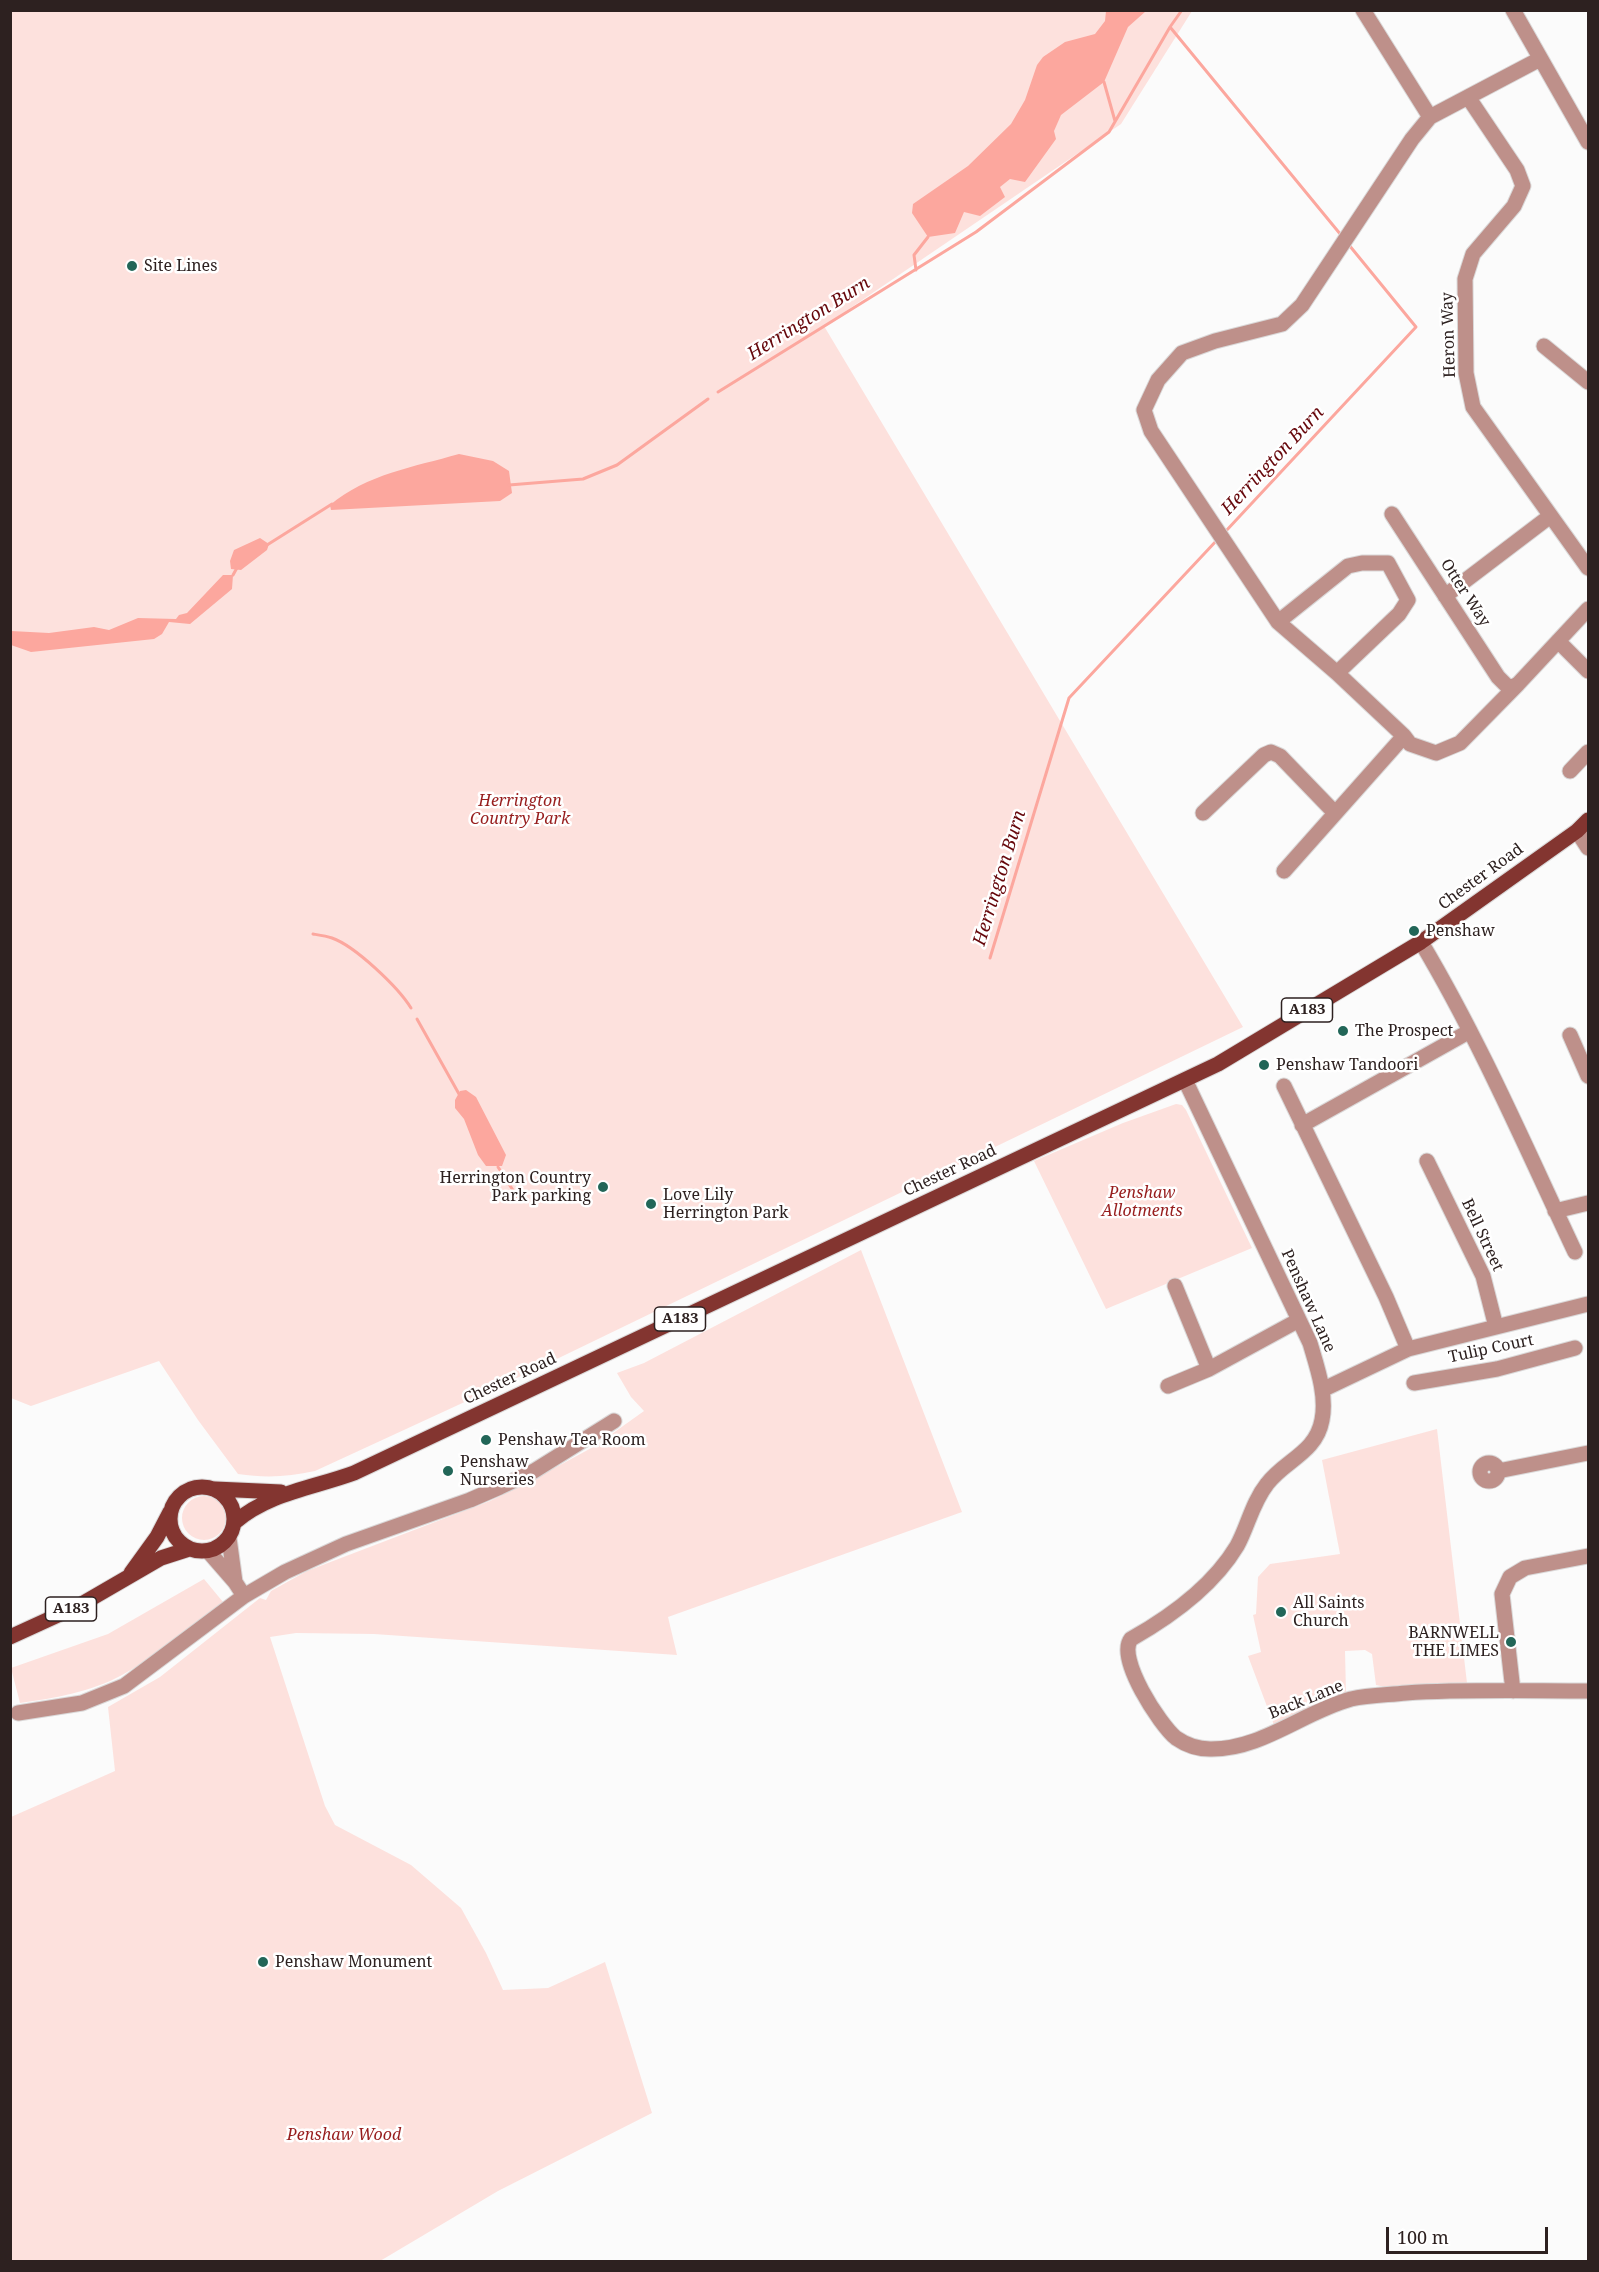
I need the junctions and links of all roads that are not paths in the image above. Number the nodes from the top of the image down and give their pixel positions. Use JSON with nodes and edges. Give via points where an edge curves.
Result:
{"nodes":[{"id":1,"x":1363,"y":10,"type":"edge"},
{"id":2,"x":1513,"y":10,"type":"edge"},
{"id":3,"x":1540,"y":59,"type":"junction"},
{"id":4,"x":1468,"y":97,"type":"junction"},
{"id":5,"x":1430,"y":117,"type":"junction"},
{"id":6,"x":1588,"y":142,"type":"edge"},
{"id":7,"x":1544,"y":346,"type":"dead end"},
{"id":8,"x":1588,"y":383,"type":"edge"},
{"id":9,"x":1392,"y":514,"type":"dead end"},
{"id":10,"x":1550,"y":517,"type":"junction"},
{"id":11,"x":1588,"y":568,"type":"edge"},
{"id":12,"x":1445,"y":596,"type":"junction"},
{"id":13,"x":1588,"y":609,"type":"edge"},
{"id":14,"x":1278,"y":622,"type":"junction"},
{"id":15,"x":1558,"y":641,"type":"junction"},
{"id":16,"x":1588,"y":671,"type":"edge"},
{"id":17,"x":1337,"y":673,"type":"junction"},
{"id":18,"x":1515,"y":685,"type":"junction"},
{"id":19,"x":1404,"y":736,"type":"junction"},
{"id":20,"x":1588,"y":752,"type":"edge"},
{"id":21,"x":1570,"y":771,"type":"dead end"},
{"id":22,"x":1203,"y":813,"type":"dead end"},
{"id":23,"x":1335,"y":813,"type":"junction"},
{"id":24,"x":1588,"y":820,"type":"edge"},
{"id":25,"x":1577,"y":831,"type":"junction"},
{"id":26,"x":1588,"y":848,"type":"edge"},
{"id":27,"x":1284,"y":871,"type":"dead end"},
{"id":28,"x":1421,"y":942,"type":"junction"},
{"id":29,"x":1470,"y":1031,"type":"junction"},
{"id":30,"x":1570,"y":1035,"type":"dead end"},
{"id":31,"x":1588,"y":1076,"type":"edge"},
{"id":32,"x":1185,"y":1080,"type":"junction"},
{"id":33,"x":1284,"y":1086,"type":"dead end"},
{"id":34,"x":1302,"y":1125,"type":"junction"},
{"id":35,"x":1426,"y":1161,"type":"dead end"},
{"id":36,"x":1588,"y":1203,"type":"edge"},
{"id":37,"x":1556,"y":1211,"type":"junction"},
{"id":38,"x":1575,"y":1252,"type":"dead end"},
{"id":39,"x":1175,"y":1286,"type":"dead end"},
{"id":40,"x":1588,"y":1304,"type":"edge"},
{"id":41,"x":1299,"y":1320,"type":"junction"},
{"id":42,"x":1491,"y":1328,"type":"junction"},
{"id":43,"x":1575,"y":1348,"type":"dead end"},
{"id":44,"x":1408,"y":1349,"type":"junction"},
{"id":45,"x":1209,"y":1369,"type":"junction"},
{"id":46,"x":1414,"y":1383,"type":"dead end"},
{"id":47,"x":1168,"y":1386,"type":"dead end"},
{"id":48,"x":1322,"y":1390,"type":"junction"},
{"id":49,"x":614,"y":1421,"type":"dead end"},
{"id":50,"x":1588,"y":1453,"type":"edge"},
{"id":51,"x":1498,"y":1471,"type":"dead end"},
{"id":52,"x":215,"y":1489,"type":"junction"},
{"id":53,"x":292,"y":1492,"type":"junction"},
{"id":54,"x":170,"y":1512,"type":"junction"},
{"id":55,"x":235,"y":1522,"type":"junction"},
{"id":56,"x":229,"y":1538,"type":"junction"},
{"id":57,"x":189,"y":1549,"type":"junction"},
{"id":58,"x":208,"y":1551,"type":"junction"},
{"id":59,"x":1588,"y":1556,"type":"edge"},
{"id":60,"x":130,"y":1575,"type":"junction"},
{"id":61,"x":236,"y":1582,"type":"junction"},
{"id":62,"x":244,"y":1596,"type":"junction"},
{"id":63,"x":10,"y":1637,"type":"edge"},
{"id":64,"x":1126,"y":1654,"type":"joint"},
{"id":65,"x":1513,"y":1691,"type":"junction"},
{"id":66,"x":1588,"y":1691,"type":"edge"},
{"id":67,"x":18,"y":1713,"type":"dead end"}],
"edges":[{"from":1,"to":5,"type":"street"},
{"from":2,"to":3,"type":"street"},
{"from":3,"to":4,"type":"street"},
{"from":3,"to":6,"type":"street"},
{"from":4,"to":5,"type":"street"},
{"from":4,"to":10,"type":"street","name":"Heron Way","via":[[1523,186],[1514,206],[1473,254],[1465,279],[1466,373],[1473,407]]},
{"from":5,"to":14,"type":"street","via":[[1302,305],[1282,324],[1182,353],[1158,380],[1144,410],[1150,431]]},
{"from":7,"to":8,"type":"street"},
{"from":9,"to":12,"type":"street","name":"Otter Way"},
{"from":10,"to":11,"type":"street","name":"Heron Way"},
{"from":10,"to":12,"type":"street"},
{"from":12,"to":18,"type":"street","name":"Otter Way","via":[[1498,677],[1507,686]]},
{"from":13,"to":15,"type":"street"},
{"from":14,"to":17,"type":"street"},
{"from":14,"to":17,"type":"street","via":[[1348,566],[1388,563],[1408,600],[1399,614]]},
{"from":15,"to":16,"type":"street"},
{"from":15,"to":18,"type":"street"},
{"from":17,"to":19,"type":"street"},
{"from":18,"to":19,"type":"street","via":[[1461,743],[1436,753],[1410,744]]},
{"from":19,"to":23,"type":"street"},
{"from":20,"to":21,"type":"street"},
{"from":22,"to":23,"type":"street","via":[[1271,752],[1280,756]]},
{"from":23,"to":27,"type":"street"},
{"from":24,"to":25,"type":"main road","name":"Chester Road","number":"A183"},
{"from":25,"to":26,"type":"street"},
{"from":25,"to":28,"type":"main road","name":"Chester Road","number":"A183"},
{"from":28,"to":29,"type":"street"},
{"from":28,"to":32,"type":"main road","name":"Chester Road","number":"A183"},
{"from":29,"to":34,"type":"street"},
{"from":29,"to":37,"type":"street"},
{"from":30,"to":31,"type":"street"},
{"from":32,"to":41,"type":"street","name":"Penshaw Lane"},
{"from":32,"to":53,"type":"main road","name":"Chester Road","number":"A183","via":[[354,1473]]},
{"from":33,"to":34,"type":"street"},
{"from":34,"to":44,"type":"street"},
{"from":35,"to":42,"type":"street","name":"Bell Street","via":[[1483,1275]]},
{"from":36,"to":37,"type":"street"},
{"from":37,"to":38,"type":"street"},
{"from":39,"to":45,"type":"street"},
{"from":40,"to":42,"type":"street"},
{"from":41,"to":45,"type":"street"},
{"from":41,"to":48,"type":"street","name":"Penshaw Lane","via":[[1310,1343]]},
{"from":42,"to":44,"type":"street"},
{"from":43,"to":46,"type":"street","name":"Tulip Court","via":[[1497,1369]]},
{"from":44,"to":48,"type":"street"},
{"from":45,"to":47,"type":"street"},
{"from":48,"to":64,"type":"street","name":"Penshaw Lane","via":[[1323,1419],[1318,1435],[1311,1446],[1268,1481],[1228,1559],[1176,1609],[1131,1639]]},
{"from":49,"to":62,"type":"street","via":[[534,1471],[470,1500],[315,1557]]},
{"from":50,"to":51,"type":"street"},
{"from":52,"to":53,"type":"main road","name":"Chester Road","number":"A183"},
{"from":52,"to":54,"type":"main road","via":[[189,1489],[176,1498]]},
{"from":52,"to":55,"type":"main road","via":[[232,1504]]},
{"from":53,"to":55,"type":"main road","name":"Chester Road","number":"A183","via":[[255,1507]]},
{"from":54,"to":57,"type":"main road","via":[[175,1537]]},
{"from":54,"to":60,"type":"main road","number":"A183"},
{"from":55,"to":56,"type":"main road"},
{"from":56,"to":58,"type":"main road"},
{"from":56,"to":61,"type":"street"},
{"from":57,"to":58,"type":"main road"},
{"from":57,"to":60,"type":"main road","number":"A183","via":[[161,1558]]},
{"from":58,"to":61,"type":"street"},
{"from":59,"to":65,"type":"street","via":[[1525,1568],[1510,1577],[1502,1594]]},
{"from":60,"to":63,"type":"main road","number":"A183","via":[[80,1605]]},
{"from":61,"to":62,"type":"street"},
{"from":62,"to":67,"type":"street","via":[[124,1686],[73,1705]]},
{"from":64,"to":65,"type":"street","name":"Back Lane","via":[[1138,1684],[1163,1722],[1175,1737],[1199,1748],[1231,1748],[1251,1743],[1350,1700],[1436,1691]]},
{"from":65,"to":66,"type":"street","name":"Back Lane"}]}
